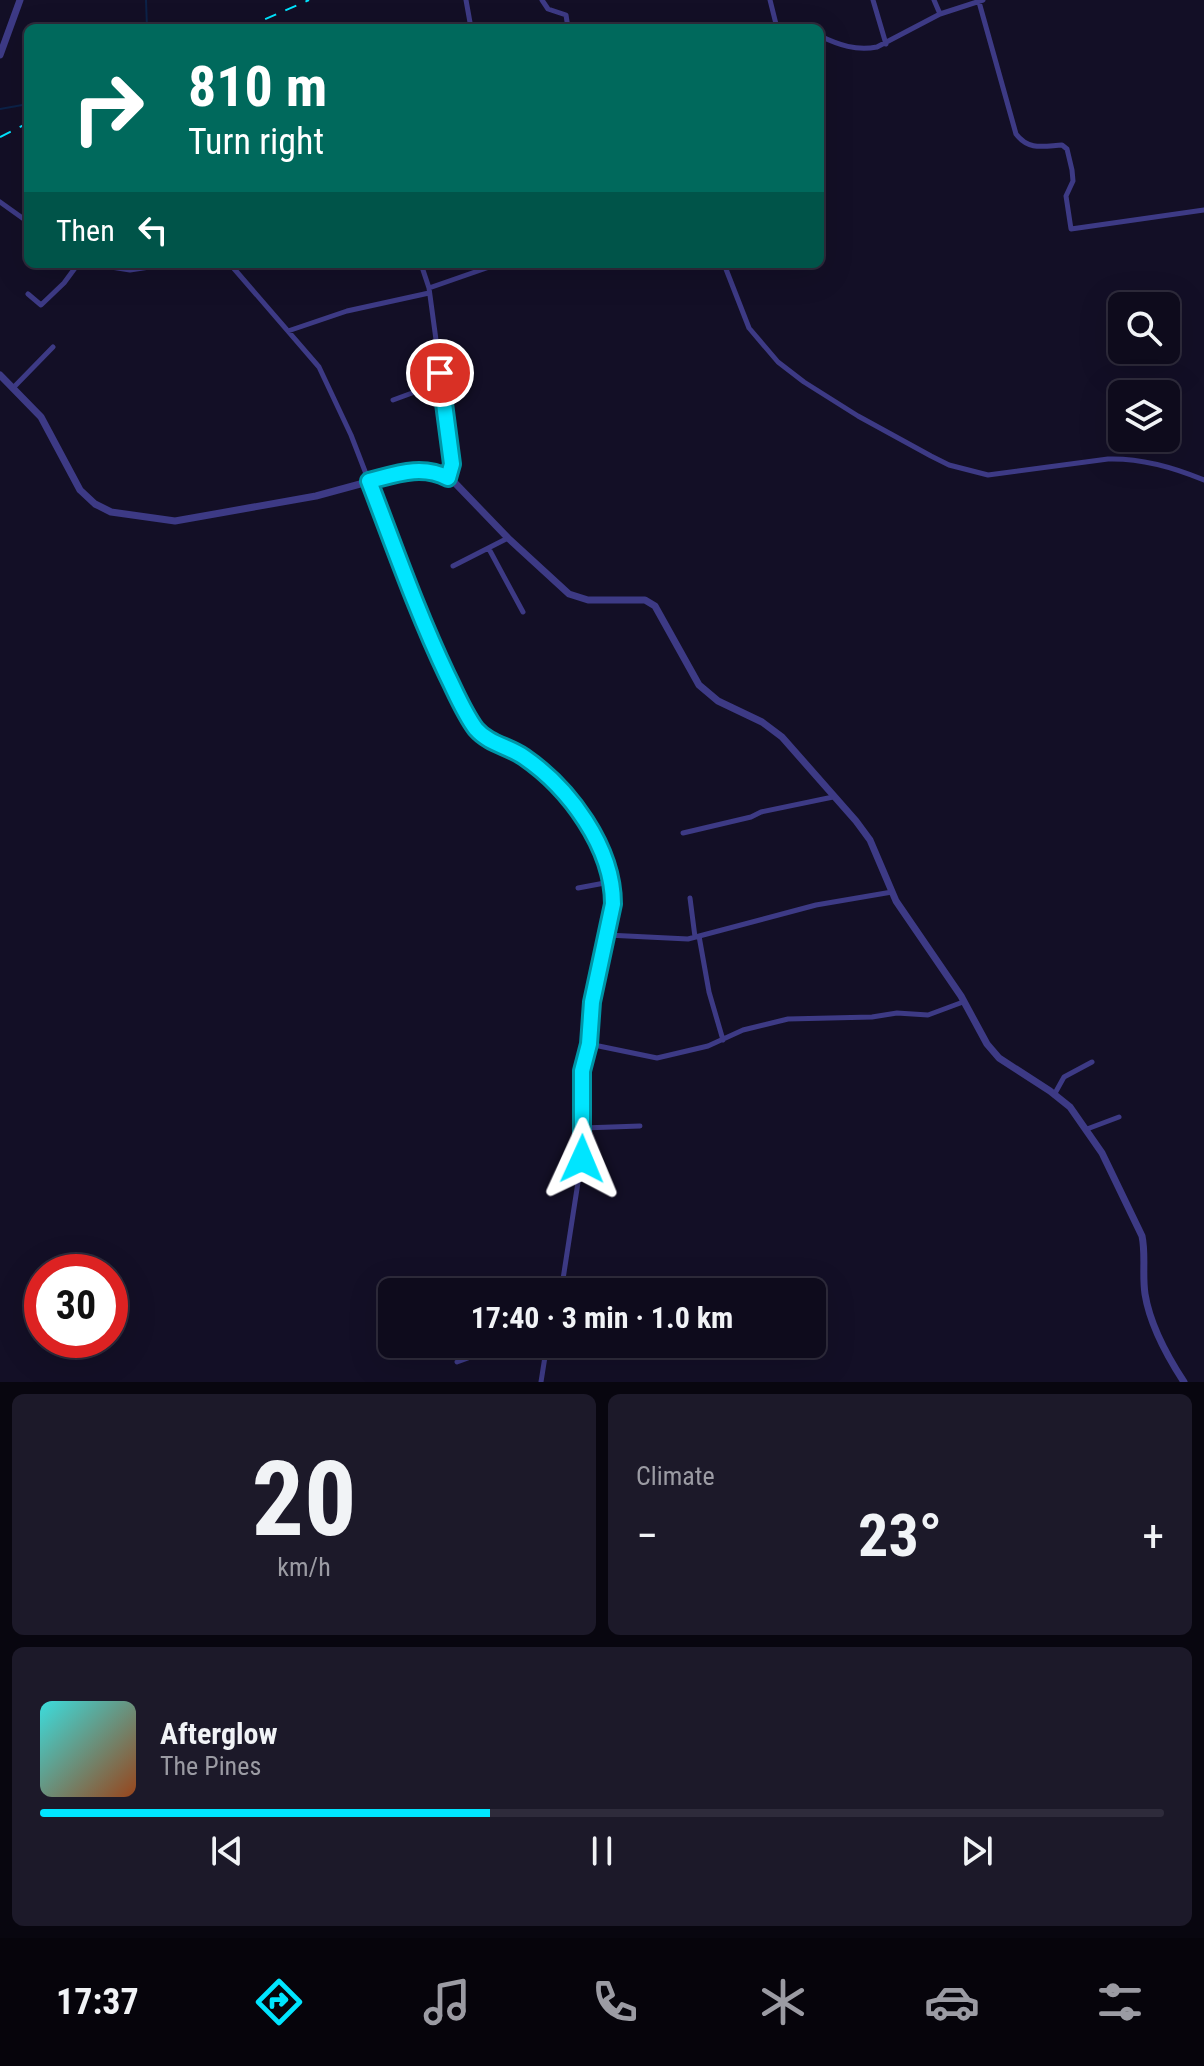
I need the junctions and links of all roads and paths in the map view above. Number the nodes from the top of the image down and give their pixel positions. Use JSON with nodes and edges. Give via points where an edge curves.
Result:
{"nodes":[{"id":1,"x":20,"y":0,"type":"edge"},
{"id":2,"x":466,"y":0,"type":"edge"},
{"id":3,"x":542,"y":0,"type":"edge"},
{"id":4,"x":770,"y":0,"type":"edge"},
{"id":5,"x":873,"y":0,"type":"edge"},
{"id":6,"x":934,"y":0,"type":"edge"},
{"id":7,"x":981,"y":1,"type":"edge"},
{"id":8,"x":940,"y":14,"type":"junction"},
{"id":9,"x":470,"y":24,"type":"edge"},
{"id":10,"x":567,"y":24,"type":"edge"},
{"id":11,"x":776,"y":24,"type":"edge"},
{"id":12,"x":824,"y":38,"type":"edge"},
{"id":13,"x":886,"y":44,"type":"junction"},
{"id":14,"x":0,"y":55,"type":"edge"},
{"id":15,"x":0,"y":202,"type":"edge"},
{"id":16,"x":1204,"y":210,"type":"edge"},
{"id":17,"x":24,"y":219,"type":"edge"},
{"id":18,"x":75,"y":268,"type":"edge"},
{"id":19,"x":233,"y":268,"type":"edge"},
{"id":20,"x":422,"y":268,"type":"edge"},
{"id":21,"x":488,"y":268,"type":"edge"},
{"id":22,"x":726,"y":268,"type":"edge"},
{"id":23,"x":429,"y":291,"type":"junction"},
{"id":24,"x":28,"y":294,"type":"dead end"},
{"id":25,"x":288,"y":331,"type":"junction"},
{"id":26,"x":53,"y":347,"type":"dead end"},
{"id":27,"x":0,"y":375,"type":"edge"},
{"id":28,"x":442,"y":382,"type":"junction"},
{"id":29,"x":12,"y":389,"type":"junction"},
{"id":30,"x":393,"y":400,"type":"dead end"},
{"id":31,"x":448,"y":478,"type":"junction"},
{"id":32,"x":1204,"y":480,"type":"edge"},
{"id":33,"x":369,"y":481,"type":"junction"},
{"id":34,"x":508,"y":538,"type":"junction"},
{"id":35,"x":489,"y":549,"type":"junction"},
{"id":36,"x":453,"y":566,"type":"dead end"},
{"id":37,"x":523,"y":612,"type":"dead end"},
{"id":38,"x":833,"y":797,"type":"junction"},
{"id":39,"x":683,"y":833,"type":"dead end"},
{"id":40,"x":610,"y":882,"type":"junction"},
{"id":41,"x":578,"y":888,"type":"dead end"},
{"id":42,"x":892,"y":892,"type":"junction"},
{"id":43,"x":690,"y":898,"type":"dead end"},
{"id":44,"x":607,"y":935,"type":"junction"},
{"id":45,"x":697,"y":937,"type":"junction"},
{"id":46,"x":963,"y":1002,"type":"junction"},
{"id":47,"x":723,"y":1040,"type":"junction"},
{"id":48,"x":589,"y":1044,"type":"junction"},
{"id":49,"x":1092,"y":1062,"type":"dead end"},
{"id":50,"x":1054,"y":1095,"type":"junction"},
{"id":51,"x":1119,"y":1117,"type":"dead end"},
{"id":52,"x":640,"y":1126,"type":"dead end"},
{"id":53,"x":583,"y":1128,"type":"junction"},
{"id":54,"x":1087,"y":1129,"type":"junction"},
{"id":55,"x":563,"y":1278,"type":"edge"},
{"id":56,"x":467,"y":1358,"type":"edge"},
{"id":57,"x":545,"y":1358,"type":"edge"},
{"id":58,"x":457,"y":1362,"type":"dead end"},
{"id":59,"x":541,"y":1382,"type":"edge"},
{"id":60,"x":1184,"y":1382,"type":"edge"}],
"edges":[{"from":1,"to":14,"type":"street"},
{"from":2,"to":9,"type":"street"},
{"from":3,"to":10,"type":"street","via":[[549,9],[564,13]]},
{"from":4,"to":11,"type":"street"},
{"from":5,"to":13,"type":"street"},
{"from":6,"to":8,"type":"street"},
{"from":7,"to":8,"type":"street"},
{"from":7,"to":16,"type":"street","via":[[1016,134],[1035,147],[1067,149],[1073,181],[1066,196],[1071,229]]},
{"from":8,"to":13,"type":"street"},
{"from":12,"to":13,"type":"street","via":[[851,48]]},
{"from":15,"to":17,"type":"street"},
{"from":18,"to":24,"type":"street","via":[[41,305]]},
{"from":19,"to":25,"type":"street"},
{"from":20,"to":23,"type":"street"},
{"from":21,"to":23,"type":"street"},
{"from":22,"to":32,"type":"street","via":[[749,328],[778,362],[867,421],[949,465],[988,475],[1128,459]]},
{"from":23,"to":25,"type":"street"},
{"from":23,"to":28,"type":"street"},
{"from":25,"to":33,"type":"street","via":[[319,367]]},
{"from":26,"to":29,"type":"street"},
{"from":27,"to":29,"type":"street"},
{"from":28,"to":30,"type":"street"},
{"from":28,"to":31,"type":"street","via":[[452,464]]},
{"from":29,"to":33,"type":"street","via":[[46,425],[83,494],[121,515],[175,521]]},
{"from":31,"to":33,"type":"street","via":[[416,470]]},
{"from":31,"to":34,"type":"street"},
{"from":33,"to":40,"type":"street","via":[[428,634],[470,720],[486,738],[533,764],[575,808],[596,840]]},
{"from":34,"to":35,"type":"street"},
{"from":34,"to":38,"type":"street","via":[[569,594],[588,600],[645,600],[655,606],[699,685],[769,727]]},
{"from":35,"to":36,"type":"street"},
{"from":35,"to":37,"type":"street"},
{"from":38,"to":39,"type":"street"},
{"from":38,"to":42,"type":"street","via":[[870,840]]},
{"from":40,"to":41,"type":"street"},
{"from":40,"to":44,"type":"street","via":[[613,904]]},
{"from":42,"to":45,"type":"street","via":[[816,905]]},
{"from":42,"to":46,"type":"street"},
{"from":43,"to":45,"type":"street"},
{"from":44,"to":45,"type":"street"},
{"from":44,"to":48,"type":"street"},
{"from":45,"to":47,"type":"street"},
{"from":46,"to":47,"type":"street","via":[[934,1014],[788,1019]]},
{"from":46,"to":50,"type":"street","via":[[999,1058]]},
{"from":47,"to":48,"type":"street","via":[[657,1058]]},
{"from":48,"to":53,"type":"street","via":[[581,1080]]},
{"from":49,"to":50,"type":"street","via":[[1064,1077]]},
{"from":50,"to":54,"type":"street"},
{"from":51,"to":54,"type":"street"},
{"from":52,"to":53,"type":"street"},
{"from":53,"to":55,"type":"street"},
{"from":54,"to":60,"type":"street","via":[[1142,1236],[1151,1317]]},
{"from":56,"to":58,"type":"street"},
{"from":57,"to":59,"type":"street"}]}
